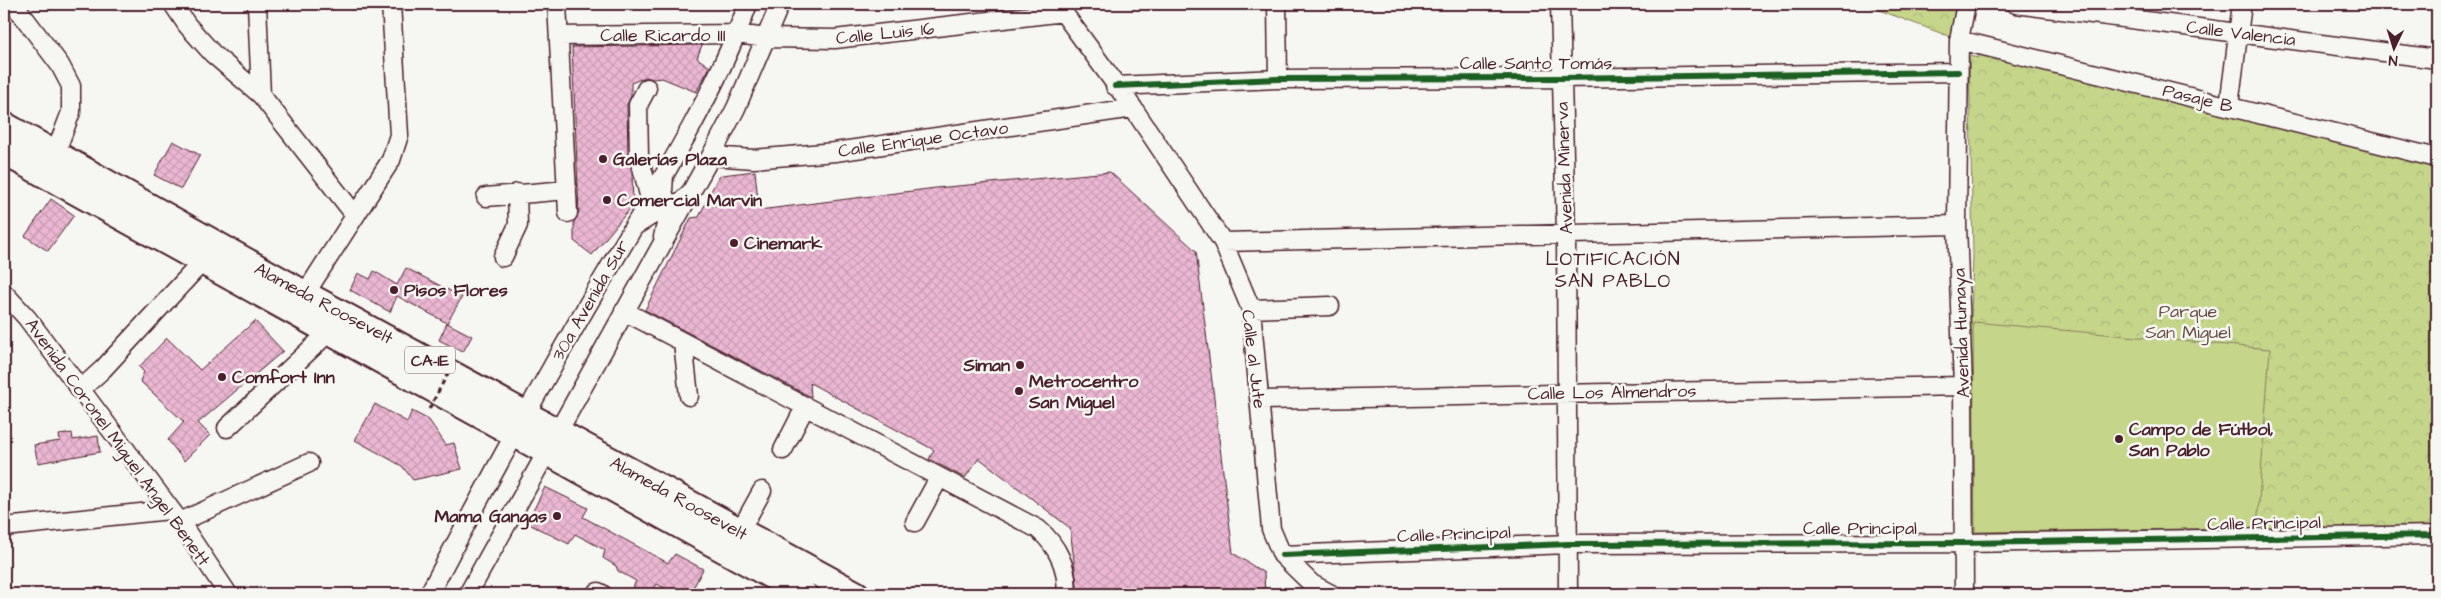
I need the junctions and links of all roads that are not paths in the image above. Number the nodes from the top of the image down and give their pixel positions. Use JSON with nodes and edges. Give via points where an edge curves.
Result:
{"nodes":[{"id":1,"x":14,"y":4,"type":"edge"},
{"id":2,"x":174,"y":4,"type":"edge"},
{"id":3,"x":257,"y":4,"type":"edge"},
{"id":4,"x":391,"y":4,"type":"edge"},
{"id":5,"x":557,"y":4,"type":"edge"},
{"id":6,"x":748,"y":4,"type":"edge"},
{"id":7,"x":780,"y":4,"type":"edge"},
{"id":8,"x":1277,"y":4,"type":"edge"},
{"id":9,"x":1560,"y":4,"type":"edge"},
{"id":10,"x":1966,"y":4,"type":"edge"},
{"id":11,"x":2016,"y":4,"type":"edge"},
{"id":12,"x":2242,"y":4,"type":"edge"},
{"id":13,"x":1060,"y":8,"type":"edge"},
{"id":14,"x":2238,"y":33,"type":"junction"},
{"id":15,"x":737,"y":34,"type":"junction"},
{"id":16,"x":559,"y":36,"type":"junction"},
{"id":17,"x":766,"y":38,"type":"junction"},
{"id":18,"x":1959,"y":40,"type":"junction"},
{"id":19,"x":2437,"y":59,"type":"edge"},
{"id":20,"x":1958,"y":72,"type":"junction"},
{"id":21,"x":1561,"y":78,"type":"junction"},
{"id":22,"x":1278,"y":79,"type":"junction"},
{"id":23,"x":1115,"y":86,"type":"junction"},
{"id":24,"x":647,"y":88,"type":"dead end"},
{"id":25,"x":261,"y":95,"type":"junction"},
{"id":26,"x":2229,"y":106,"type":"junction"},
{"id":27,"x":1133,"y":108,"type":"junction"},
{"id":28,"x":4,"y":125,"type":"edge"},
{"id":29,"x":4,"y":152,"type":"edge"},
{"id":30,"x":55,"y":154,"type":"junction"},
{"id":31,"x":711,"y":156,"type":"junction"},
{"id":32,"x":2437,"y":158,"type":"edge"},
{"id":33,"x":664,"y":175,"type":"junction"},
{"id":34,"x":567,"y":190,"type":"junction"},
{"id":35,"x":690,"y":193,"type":"junction"},
{"id":36,"x":517,"y":194,"type":"junction"},
{"id":37,"x":486,"y":197,"type":"dead end"},
{"id":38,"x":650,"y":199,"type":"junction"},
{"id":39,"x":568,"y":213,"type":"dead end"},
{"id":40,"x":355,"y":216,"type":"junction"},
{"id":41,"x":1957,"y":225,"type":"junction"},
{"id":42,"x":632,"y":228,"type":"junction"},
{"id":43,"x":1566,"y":233,"type":"junction"},
{"id":44,"x":1223,"y":242,"type":"junction"},
{"id":45,"x":660,"y":250,"type":"junction"},
{"id":46,"x":503,"y":257,"type":"dead end"},
{"id":47,"x":203,"y":261,"type":"junction"},
{"id":48,"x":4,"y":293,"type":"edge"},
{"id":49,"x":305,"y":294,"type":"junction"},
{"id":50,"x":1330,"y":306,"type":"dead end"},
{"id":51,"x":1251,"y":309,"type":"junction"},
{"id":52,"x":624,"y":311,"type":"junction"},
{"id":53,"x":330,"y":331,"type":"junction"},
{"id":54,"x":683,"y":342,"type":"junction"},
{"id":55,"x":1963,"y":386,"type":"junction"},
{"id":56,"x":80,"y":390,"type":"junction"},
{"id":57,"x":1567,"y":392,"type":"junction"},
{"id":58,"x":689,"y":396,"type":"dead end"},
{"id":59,"x":1260,"y":400,"type":"junction"},
{"id":60,"x":805,"y":407,"type":"junction"},
{"id":61,"x":519,"y":423,"type":"junction"},
{"id":62,"x":227,"y":428,"type":"dead end"},
{"id":63,"x":552,"y":442,"type":"junction"},
{"id":64,"x":783,"y":450,"type":"dead end"},
{"id":65,"x":309,"y":462,"type":"dead end"},
{"id":66,"x":939,"y":478,"type":"junction"},
{"id":67,"x":762,"y":491,"type":"dead end"},
{"id":68,"x":175,"y":516,"type":"junction"},
{"id":69,"x":914,"y":522,"type":"dead end"},
{"id":70,"x":4,"y":527,"type":"edge"},
{"id":71,"x":740,"y":531,"type":"junction"},
{"id":72,"x":2437,"y":535,"type":"edge"},
{"id":73,"x":1964,"y":543,"type":"junction"},
{"id":74,"x":1569,"y":544,"type":"junction"},
{"id":75,"x":1282,"y":555,"type":"junction"},
{"id":76,"x":228,"y":594,"type":"edge"},
{"id":77,"x":429,"y":594,"type":"edge"},
{"id":78,"x":468,"y":594,"type":"edge"},
{"id":79,"x":803,"y":594,"type":"edge"},
{"id":80,"x":856,"y":594,"type":"edge"},
{"id":81,"x":1066,"y":594,"type":"edge"},
{"id":82,"x":1331,"y":594,"type":"edge"},
{"id":83,"x":1568,"y":594,"type":"edge"},
{"id":84,"x":1964,"y":594,"type":"edge"}],
"edges":[{"from":1,"to":30,"type":"street","via":[[60,65],[71,86],[71,112]]},
{"from":2,"to":25,"type":"street","via":[[187,25],[213,54]]},
{"from":3,"to":25,"type":"street"},
{"from":4,"to":40,"type":"street","via":[[399,136],[392,160]]},
{"from":5,"to":16,"type":"street"},
{"from":6,"to":15,"type":"street","name":"30a Avenida Sur"},
{"from":7,"to":17,"type":"street","name":"30a Avenida Sur"},
{"from":8,"to":22,"type":"street"},
{"from":9,"to":21,"type":"street","name":"Avenida Minerva"},
{"from":10,"to":18,"type":"street","name":"Avenida Humaya"},
{"from":11,"to":14,"type":"street","name":"Calle Valencia"},
{"from":12,"to":14,"type":"street"},
{"from":13,"to":17,"type":"street","name":"Calle Luis 16","via":[[835,39]]},
{"from":13,"to":23,"type":"street","name":"Calle al Jute"},
{"from":14,"to":19,"type":"street","name":"Calle Valencia"},
{"from":14,"to":26,"type":"street"},
{"from":15,"to":16,"type":"street","name":"Calle Ricardo III"},
{"from":15,"to":17,"type":"street","name":"Calle Ricardo III"},
{"from":15,"to":33,"type":"street","name":"30a Avenida Sur"},
{"from":16,"to":34,"type":"street"},
{"from":17,"to":31,"type":"street","name":"30a Avenida Sur"},
{"from":18,"to":20,"type":"street","name":"Avenida Humaya"},
{"from":18,"to":26,"type":"street","name":"Pasaje B"},
{"from":20,"to":21,"type":"street","name":"Calle Santo Tomás"},
{"from":20,"to":41,"type":"street","name":"Avenida Humaya"},
{"from":21,"to":22,"type":"street","name":"Calle Santo Tomás"},
{"from":21,"to":43,"type":"street","name":"Avenida Minerva"},
{"from":22,"to":23,"type":"street","name":"Calle Santo Tomás"},
{"from":23,"to":27,"type":"street","name":"Calle al Jute"},
{"from":24,"to":38,"type":"street","via":[[638,105],[639,156]]},
{"from":25,"to":40,"type":"street"},
{"from":26,"to":32,"type":"street","name":"Pasaje B"},
{"from":27,"to":31,"type":"street","name":"Calle Enrique Octavo","via":[[835,152],[754,159]]},
{"from":27,"to":44,"type":"street","name":"Calle al Jute"},
{"from":28,"to":30,"type":"highway","name":"Alameda Roosevelt","number":"CA-1E"},
{"from":29,"to":47,"type":"highway","name":"Alameda Roosevelt","number":"CA-1E"},
{"from":30,"to":49,"type":"highway","name":"Alameda Roosevelt","number":"CA-1E"},
{"from":31,"to":35,"type":"street","name":"30a Avenida Sur"},
{"from":33,"to":35,"type":"street","via":[[666,200],[673,204],[680,202]]},
{"from":33,"to":38,"type":"street","name":"30a Avenida Sur"},
{"from":34,"to":36,"type":"street"},
{"from":34,"to":39,"type":"street"},
{"from":35,"to":45,"type":"street","name":"30a Avenida Sur"},
{"from":36,"to":37,"type":"street"},
{"from":36,"to":46,"type":"street","via":[[518,225]]},
{"from":38,"to":42,"type":"street","name":"30a Avenida Sur"},
{"from":40,"to":49,"type":"street"},
{"from":41,"to":43,"type":"street"},
{"from":41,"to":55,"type":"street","name":"Avenida Humaya"},
{"from":42,"to":45,"type":"street","via":[[657,212],[665,214]]},
{"from":42,"to":61,"type":"street","name":"30a Avenida Sur"},
{"from":43,"to":44,"type":"street"},
{"from":43,"to":57,"type":"street","name":"Avenida Minerva"},
{"from":44,"to":51,"type":"street","name":"Calle al Jute"},
{"from":45,"to":52,"type":"street","name":"30a Avenida Sur"},
{"from":47,"to":53,"type":"highway","name":"Alameda Roosevelt","number":"CA-1E"},
{"from":47,"to":56,"type":"street"},
{"from":48,"to":56,"type":"street","name":"Avenida Coronel Miguel Angel Benett","via":[[27,318]]},
{"from":49,"to":61,"type":"highway","name":"Alameda Roosevelt","number":"CA-1E"},
{"from":50,"to":51,"type":"street"},
{"from":51,"to":59,"type":"street","name":"Calle al Jute"},
{"from":52,"to":54,"type":"street"},
{"from":52,"to":63,"type":"street","name":"30a Avenida Sur"},
{"from":53,"to":61,"type":"highway","name":"Alameda Roosevelt","number":"CA-1E"},
{"from":53,"to":62,"type":"street"},
{"from":54,"to":58,"type":"street"},
{"from":54,"to":60,"type":"street"},
{"from":55,"to":57,"type":"street","name":"Calle Los Almendros"},
{"from":55,"to":73,"type":"street","name":"Avenida Humaya"},
{"from":56,"to":68,"type":"street","name":"Avenida Coronel Miguel Angel Benett"},
{"from":57,"to":59,"type":"street","name":"Calle Los Almendros"},
{"from":57,"to":74,"type":"street","name":"Avenida Minerva"},
{"from":59,"to":75,"type":"street","name":"Calle al Jute","via":[[1271,529]]},
{"from":60,"to":64,"type":"street"},
{"from":60,"to":66,"type":"street"},
{"from":61,"to":63,"type":"highway","name":"Alameda Roosevelt","number":"CA-1E"},
{"from":61,"to":77,"type":"street","name":"30a Avenida Sur"},
{"from":63,"to":71,"type":"highway","name":"Alameda Roosevelt","number":"CA-1E"},
{"from":63,"to":78,"type":"street","name":"30a Avenida Sur"},
{"from":63,"to":79,"type":"highway","name":"Alameda Roosevelt","number":"CA-1E"},
{"from":65,"to":68,"type":"street"},
{"from":66,"to":69,"type":"street"},
{"from":66,"to":81,"type":"street","via":[[1038,529],[1050,539],[1062,560]]},
{"from":67,"to":71,"type":"street"},
{"from":68,"to":70,"type":"street"},
{"from":68,"to":76,"type":"street","name":"Avenida Coronel Miguel Angel Benett"},
{"from":71,"to":80,"type":"highway","name":"Alameda Roosevelt","number":"CA-1E"},
{"from":72,"to":73,"type":"street","name":"Calle Principal"},
{"from":73,"to":74,"type":"street","name":"Calle Principal"},
{"from":73,"to":84,"type":"street","name":"Avenida Humaya"},
{"from":74,"to":75,"type":"street","name":"Calle Principal"},
{"from":74,"to":83,"type":"street","name":"Avenida Minerva"},
{"from":75,"to":82,"type":"street","name":"Calle al Jute","via":[[1312,584]]}]}
